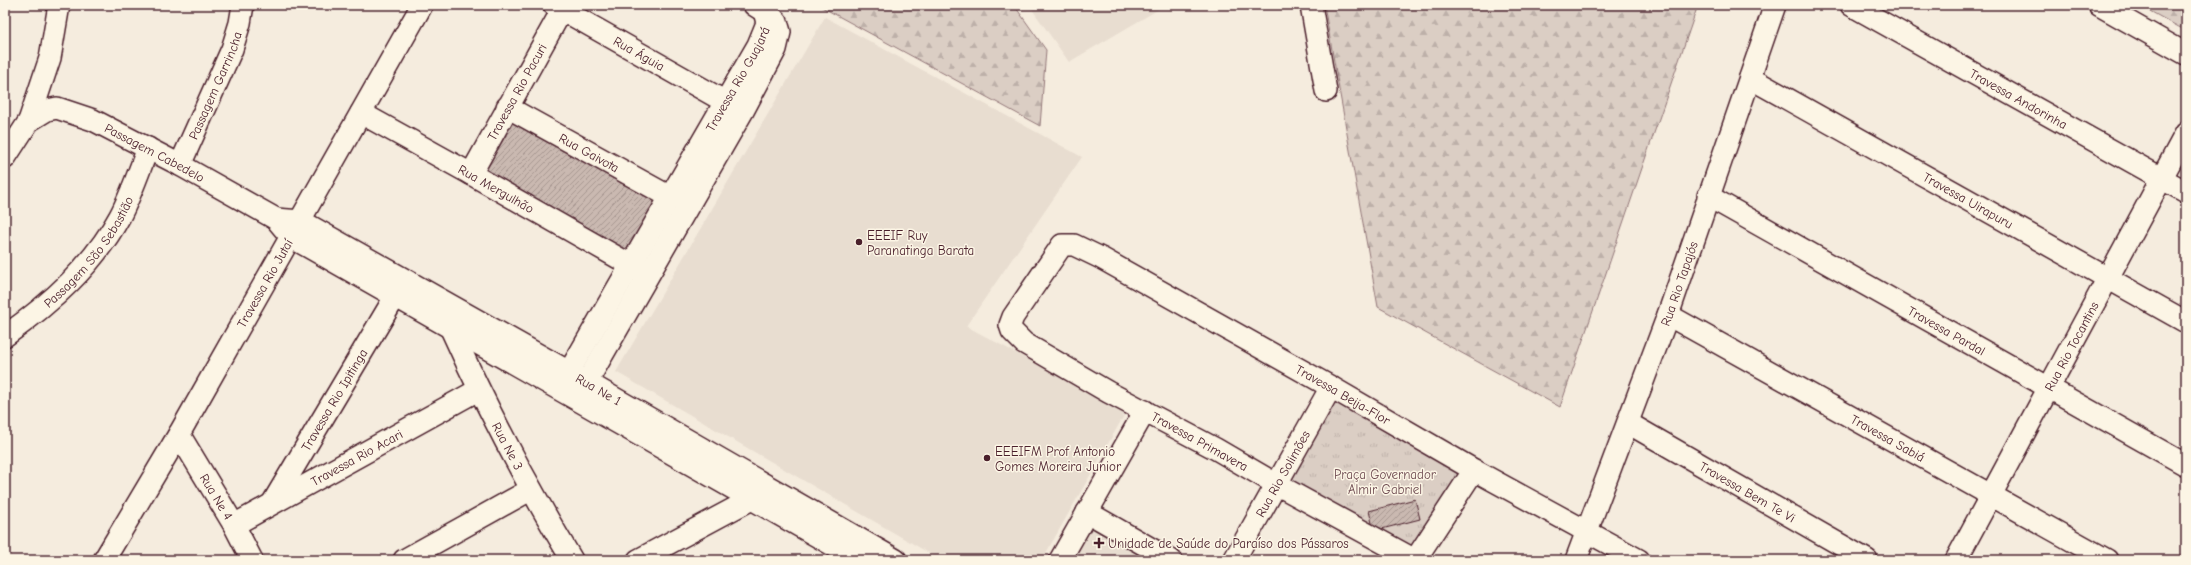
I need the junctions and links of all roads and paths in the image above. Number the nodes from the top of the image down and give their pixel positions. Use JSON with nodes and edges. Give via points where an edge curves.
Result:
{"nodes":[{"id":1,"x":59,"y":5,"type":"edge"},
{"id":2,"x":243,"y":5,"type":"edge"},
{"id":3,"x":422,"y":5,"type":"edge"},
{"id":4,"x":1311,"y":5,"type":"edge"},
{"id":5,"x":1775,"y":5,"type":"edge"},
{"id":6,"x":1850,"y":5,"type":"edge"},
{"id":7,"x":2099,"y":5,"type":"edge"},
{"id":8,"x":558,"y":7,"type":"edge"},
{"id":9,"x":759,"y":8,"type":"edge"},
{"id":10,"x":2186,"y":54,"type":"edge"},
{"id":11,"x":1750,"y":78,"type":"junction"},
{"id":12,"x":1326,"y":91,"type":"dead end"},
{"id":13,"x":507,"y":107,"type":"junction"},
{"id":14,"x":734,"y":107,"type":"junction"},
{"id":15,"x":361,"y":114,"type":"junction"},
{"id":16,"x":29,"y":121,"type":"junction"},
{"id":17,"x":2186,"y":133,"type":"edge"},
{"id":18,"x":8,"y":148,"type":"edge"},
{"id":19,"x":148,"y":148,"type":"junction"},
{"id":20,"x":180,"y":165,"type":"junction"},
{"id":21,"x":471,"y":174,"type":"junction"},
{"id":22,"x":2162,"y":178,"type":"junction"},
{"id":23,"x":2186,"y":192,"type":"edge"},
{"id":24,"x":679,"y":196,"type":"junction"},
{"id":25,"x":1708,"y":196,"type":"junction"},
{"id":26,"x":296,"y":230,"type":"junction"},
{"id":27,"x":640,"y":270,"type":"junction"},
{"id":28,"x":2108,"y":278,"type":"junction"},
{"id":29,"x":395,"y":297,"type":"junction"},
{"id":30,"x":1020,"y":306,"type":"joint"},
{"id":31,"x":1668,"y":315,"type":"junction"},
{"id":32,"x":2186,"y":322,"type":"edge"},
{"id":33,"x":450,"y":329,"type":"junction"},
{"id":34,"x":5,"y":336,"type":"edge"},
{"id":35,"x":564,"y":380,"type":"junction"},
{"id":36,"x":1331,"y":387,"type":"junction"},
{"id":37,"x":2049,"y":388,"type":"junction"},
{"id":38,"x":478,"y":390,"type":"junction"},
{"id":39,"x":582,"y":391,"type":"junction"},
{"id":40,"x":1145,"y":411,"type":"junction"},
{"id":41,"x":1628,"y":423,"type":"junction"},
{"id":42,"x":179,"y":434,"type":"junction"},
{"id":43,"x":2186,"y":464,"type":"edge"},
{"id":44,"x":1474,"y":470,"type":"junction"},
{"id":45,"x":1276,"y":484,"type":"junction"},
{"id":46,"x":530,"y":490,"type":"junction"},
{"id":47,"x":1991,"y":495,"type":"junction"},
{"id":48,"x":750,"y":500,"type":"junction"},
{"id":49,"x":273,"y":503,"type":"junction"},
{"id":50,"x":1087,"y":512,"type":"junction"},
{"id":51,"x":234,"y":525,"type":"junction"},
{"id":52,"x":1587,"y":531,"type":"junction"},
{"id":53,"x":104,"y":560,"type":"edge"},
{"id":54,"x":252,"y":560,"type":"edge"},
{"id":55,"x":404,"y":560,"type":"edge"},
{"id":56,"x":572,"y":560,"type":"edge"},
{"id":57,"x":638,"y":560,"type":"edge"},
{"id":58,"x":858,"y":560,"type":"edge"},
{"id":59,"x":896,"y":560,"type":"edge"},
{"id":60,"x":1060,"y":560,"type":"edge"},
{"id":61,"x":1171,"y":560,"type":"edge"},
{"id":62,"x":1234,"y":560,"type":"edge"},
{"id":63,"x":1415,"y":560,"type":"edge"},
{"id":64,"x":1576,"y":560,"type":"edge"},
{"id":65,"x":1639,"y":560,"type":"edge"},
{"id":66,"x":1867,"y":560,"type":"edge"},
{"id":67,"x":1956,"y":560,"type":"edge"},
{"id":68,"x":2107,"y":560,"type":"edge"}],
"edges":[{"from":1,"to":16,"type":"street","via":[[50,58]]},
{"from":2,"to":20,"type":"street","name":"Passagem Garrincha","via":[[232,49]]},
{"from":3,"to":15,"type":"street","name":"Travessa Rio Jutaí"},
{"from":4,"to":12,"type":"street"},
{"from":5,"to":11,"type":"street","name":"Rua Rio Tapajós"},
{"from":6,"to":22,"type":"street","name":"Travessa Andorinha"},
{"from":7,"to":10,"type":"street"},
{"from":8,"to":13,"type":"street","name":"Travessa Rio Pacuri"},
{"from":8,"to":14,"type":"street","name":"Rua Águia"},
{"from":9,"to":14,"type":"street","name":"Travessa Rio Guajará","via":[[768,20],[765,32]]},
{"from":11,"to":25,"type":"street","name":"Rua Rio Tapajós"},
{"from":11,"to":28,"type":"street","name":"Travessa Uirapuru"},
{"from":13,"to":21,"type":"street","name":"Travessa Rio Pacuri"},
{"from":13,"to":24,"type":"street","name":"Rua Gaivota"},
{"from":14,"to":24,"type":"street","name":"Travessa Rio Guajará"},
{"from":15,"to":21,"type":"street","name":"Rua Mergulhão"},
{"from":15,"to":26,"type":"street","name":"Travessa Rio Jutaí"},
{"from":16,"to":18,"type":"street"},
{"from":16,"to":19,"type":"street","name":"Passagem Cabedelo","via":[[47,110],[57,108],[93,120]]},
{"from":17,"to":22,"type":"street","name":"Rua Rio Tocantins"},
{"from":19,"to":20,"type":"street","name":"Passagem Cabedelo"},
{"from":19,"to":34,"type":"street","name":"Passagem São Sebastião","via":[[120,215],[102,245],[69,285]]},
{"from":20,"to":26,"type":"street","name":"Passagem Cabedelo"},
{"from":21,"to":27,"type":"street","name":"Rua Mergulhão"},
{"from":22,"to":23,"type":"street","name":"Travessa Andorinha"},
{"from":22,"to":28,"type":"street","name":"Rua Rio Tocantins"},
{"from":24,"to":27,"type":"street","name":"Travessa Rio Guajará"},
{"from":25,"to":31,"type":"street","name":"Rua Rio Tapajós"},
{"from":25,"to":37,"type":"street","name":"Travessa Pardal"},
{"from":26,"to":29,"type":"street","name":"Rua Ne 1"},
{"from":26,"to":35,"type":"street","name":"Rua Ne 1"},
{"from":26,"to":42,"type":"street","name":"Travessa Rio Jutaí"},
{"from":27,"to":35,"type":"street","name":"Travessa Rio Guajará"},
{"from":27,"to":39,"type":"street","name":"Travessa Rio Guajará"},
{"from":28,"to":32,"type":"street","name":"Travessa Uirapuru"},
{"from":28,"to":37,"type":"street","name":"Rua Rio Tocantins"},
{"from":29,"to":33,"type":"street","name":"Rua Ne 1"},
{"from":29,"to":49,"type":"street","name":"Travessa Rio Ipitinga"},
{"from":30,"to":36,"type":"street","name":"Travessa Beija-Flor","via":[[1062,245],[1074,245]]},
{"from":30,"to":40,"type":"street","name":"Travessa Primavera","via":[[1010,325],[1012,331],[1024,343]]},
{"from":31,"to":41,"type":"street","name":"Rua Rio Tapajós"},
{"from":31,"to":47,"type":"street","name":"Travessa Sabiá"},
{"from":33,"to":35,"type":"street","name":"Rua Ne 1"},
{"from":33,"to":38,"type":"street","name":"Rua Ne 3"},
{"from":35,"to":39,"type":"street","name":"Rua Ne 1"},
{"from":36,"to":44,"type":"street","name":"Travessa Beija-Flor"},
{"from":36,"to":45,"type":"street","name":"Rua Rio Solimões"},
{"from":37,"to":43,"type":"street","name":"Travessa Pardal"},
{"from":37,"to":47,"type":"street","name":"Rua Rio Tocantins"},
{"from":38,"to":46,"type":"street","name":"Rua Ne 3"},
{"from":38,"to":49,"type":"street","name":"Travessa Rio Acari"},
{"from":39,"to":48,"type":"street","name":"Rua Ne 1"},
{"from":39,"to":59,"type":"street","name":"Rua Ne 1"},
{"from":40,"to":45,"type":"street","name":"Travessa Primavera","via":[[1216,448]]},
{"from":40,"to":50,"type":"street"},
{"from":41,"to":52,"type":"street","name":"Rua Rio Tapajós"},
{"from":41,"to":66,"type":"street","name":"Travessa Bem Te Vi"},
{"from":42,"to":51,"type":"street","name":"Rua Ne 4"},
{"from":42,"to":53,"type":"street","name":"Travessa Rio Jutaí"},
{"from":44,"to":52,"type":"street","name":"Travessa Beija-Flor"},
{"from":44,"to":63,"type":"street"},
{"from":45,"to":62,"type":"street","name":"Rua Rio Solimões"},
{"from":45,"to":63,"type":"street","name":"Travessa Primavera"},
{"from":46,"to":55,"type":"street"},
{"from":46,"to":56,"type":"street","name":"Rua Ne 3"},
{"from":47,"to":67,"type":"street","name":"Rua Rio Tocantins"},
{"from":47,"to":68,"type":"street","name":"Travessa Sabiá"},
{"from":48,"to":57,"type":"street"},
{"from":48,"to":58,"type":"street","name":"Rua Ne 1"},
{"from":49,"to":51,"type":"street","name":"Travessa Rio Acari"},
{"from":50,"to":60,"type":"street"},
{"from":50,"to":61,"type":"street"},
{"from":51,"to":54,"type":"street","name":"Rua Ne 4"},
{"from":52,"to":64,"type":"street","name":"Rua Rio Tapajós"},
{"from":52,"to":65,"type":"street","name":"Travessa Beija-Flor"}]}
